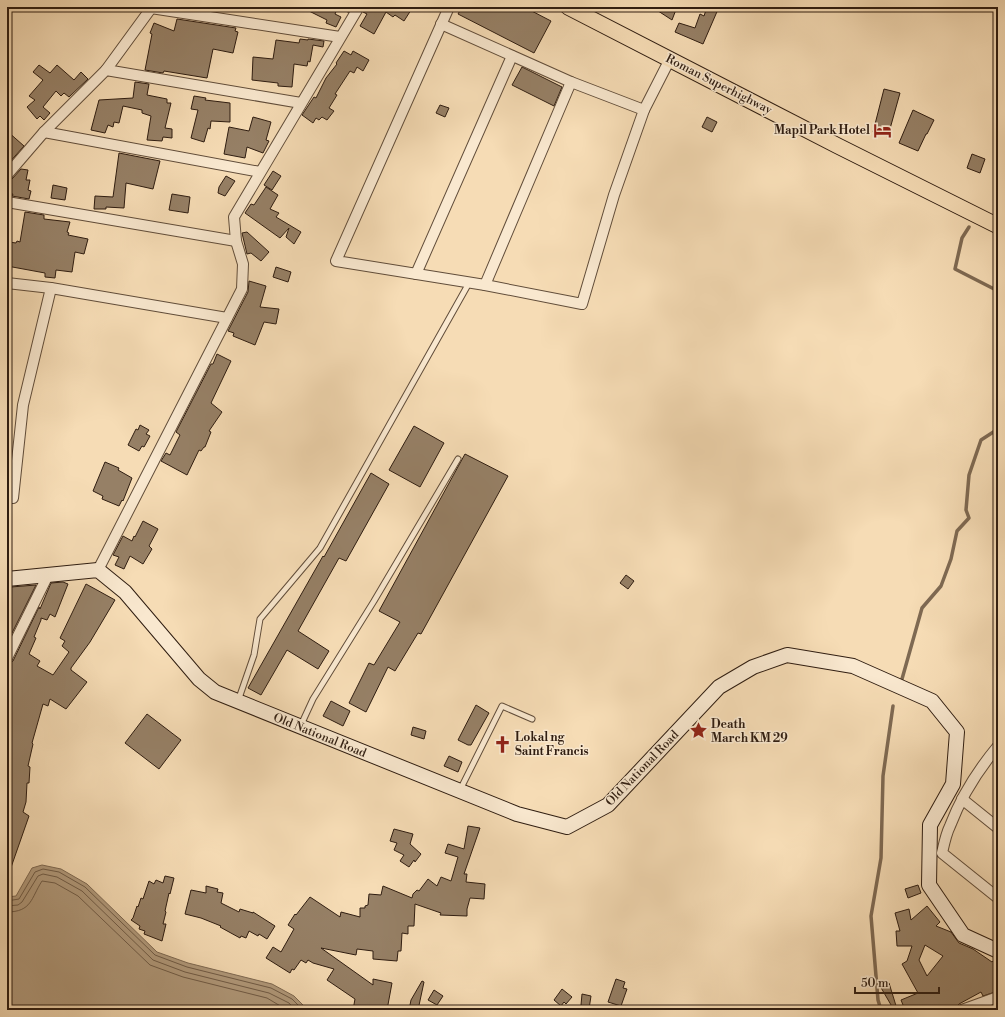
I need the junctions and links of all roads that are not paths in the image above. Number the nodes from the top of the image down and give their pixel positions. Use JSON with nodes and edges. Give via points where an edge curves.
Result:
{"nodes":[{"id":1,"x":151,"y":7,"type":"edge"},
{"id":2,"x":350,"y":7,"type":"edge"},
{"id":3,"x":449,"y":7,"type":"edge"},
{"id":4,"x":568,"y":7,"type":"edge"},
{"id":5,"x":441,"y":24,"type":"junction"},
{"id":6,"x":340,"y":37,"type":"junction"},
{"id":7,"x":512,"y":56,"type":"junction"},
{"id":8,"x":670,"y":59,"type":"junction"},
{"id":9,"x":106,"y":70,"type":"junction"},
{"id":10,"x":571,"y":82,"type":"junction"},
{"id":11,"x":301,"y":104,"type":"junction"},
{"id":12,"x":644,"y":110,"type":"junction"},
{"id":13,"x":44,"y":132,"type":"junction"},
{"id":14,"x":260,"y":172,"type":"junction"},
{"id":15,"x":7,"y":175,"type":"edge"},
{"id":16,"x":7,"y":202,"type":"edge"},
{"id":17,"x":998,"y":226,"type":"edge"},
{"id":18,"x":236,"y":241,"type":"junction"},
{"id":19,"x":416,"y":274,"type":"junction"},
{"id":20,"x":7,"y":283,"type":"edge"},
{"id":21,"x":469,"y":283,"type":"junction"},
{"id":22,"x":485,"y":285,"type":"junction"},
{"id":23,"x":51,"y":288,"type":"junction"},
{"id":24,"x":227,"y":318,"type":"junction"},
{"id":25,"x":458,"y":459,"type":"dead end"},
{"id":26,"x":13,"y":498,"type":"dead end"},
{"id":27,"x":98,"y":570,"type":"junction"},
{"id":28,"x":48,"y":575,"type":"junction"},
{"id":29,"x":7,"y":580,"type":"edge"},
{"id":30,"x":7,"y":658,"type":"edge"},
{"id":31,"x":238,"y":702,"type":"junction"},
{"id":32,"x":532,"y":719,"type":"dead end"},
{"id":33,"x":300,"y":727,"type":"junction"},
{"id":34,"x":998,"y":746,"type":"edge"},
{"id":35,"x":990,"y":755,"type":"junction"},
{"id":36,"x":998,"y":762,"type":"edge"},
{"id":37,"x":460,"y":791,"type":"junction"},
{"id":38,"x":962,"y":799,"type":"junction"},
{"id":39,"x":998,"y":828,"type":"edge"},
{"id":40,"x":998,"y":898,"type":"edge"},
{"id":41,"x":998,"y":951,"type":"edge"},
{"id":42,"x":998,"y":997,"type":"edge"},
{"id":43,"x":962,"y":1010,"type":"edge"}],
"edges":[{"from":1,"to":6,"type":"street"},
{"from":1,"to":9,"type":"street"},
{"from":2,"to":6,"type":"street","via":[[357,10]]},
{"from":3,"to":5,"type":"street"},
{"from":4,"to":8,"type":"main road","name":"Roman Superhighway"},
{"from":5,"to":7,"type":"street"},
{"from":5,"to":19,"type":"street","via":[[336,261]]},
{"from":6,"to":11,"type":"street"},
{"from":7,"to":10,"type":"street"},
{"from":7,"to":19,"type":"street"},
{"from":8,"to":12,"type":"street"},
{"from":8,"to":17,"type":"main road","name":"Roman Superhighway"},
{"from":9,"to":11,"type":"street"},
{"from":9,"to":13,"type":"street"},
{"from":10,"to":12,"type":"street"},
{"from":10,"to":22,"type":"street"},
{"from":11,"to":14,"type":"street"},
{"from":12,"to":22,"type":"street","via":[[614,195],[582,304]]},
{"from":13,"to":14,"type":"street"},
{"from":13,"to":15,"type":"street"},
{"from":14,"to":18,"type":"street","via":[[234,216]]},
{"from":16,"to":18,"type":"street"},
{"from":18,"to":24,"type":"street","via":[[243,264],[242,289]]},
{"from":19,"to":21,"type":"street"},
{"from":20,"to":23,"type":"street"},
{"from":21,"to":22,"type":"street"},
{"from":21,"to":31,"type":"lane","via":[[320,548],[260,619],[254,655]]},
{"from":23,"to":24,"type":"street"},
{"from":23,"to":26,"type":"street","via":[[23,405]]},
{"from":24,"to":27,"type":"street"},
{"from":25,"to":33,"type":"lane","via":[[313,699]]},
{"from":27,"to":28,"type":"main road"},
{"from":27,"to":31,"type":"main road","name":"Old National Road","via":[[125,592],[206,686]]},
{"from":28,"to":29,"type":"main road"},
{"from":28,"to":30,"type":"street"},
{"from":31,"to":33,"type":"main road","name":"Old National Road"},
{"from":32,"to":37,"type":"lane","via":[[502,706]]},
{"from":33,"to":37,"type":"main road","name":"Old National Road"},
{"from":34,"to":35,"type":"street"},
{"from":35,"to":36,"type":"street"},
{"from":35,"to":38,"type":"street"},
{"from":37,"to":41,"type":"main road","name":"Old National Road","via":[[517,814],[567,827],[608,805],[719,687],[752,667],[787,655],[853,666],[932,702],[957,732],[953,784],[930,824],[929,885],[963,935]]},
{"from":38,"to":39,"type":"street"},
{"from":38,"to":40,"type":"street","via":[[949,827],[942,853]]},
{"from":42,"to":43,"type":"street"}]}
